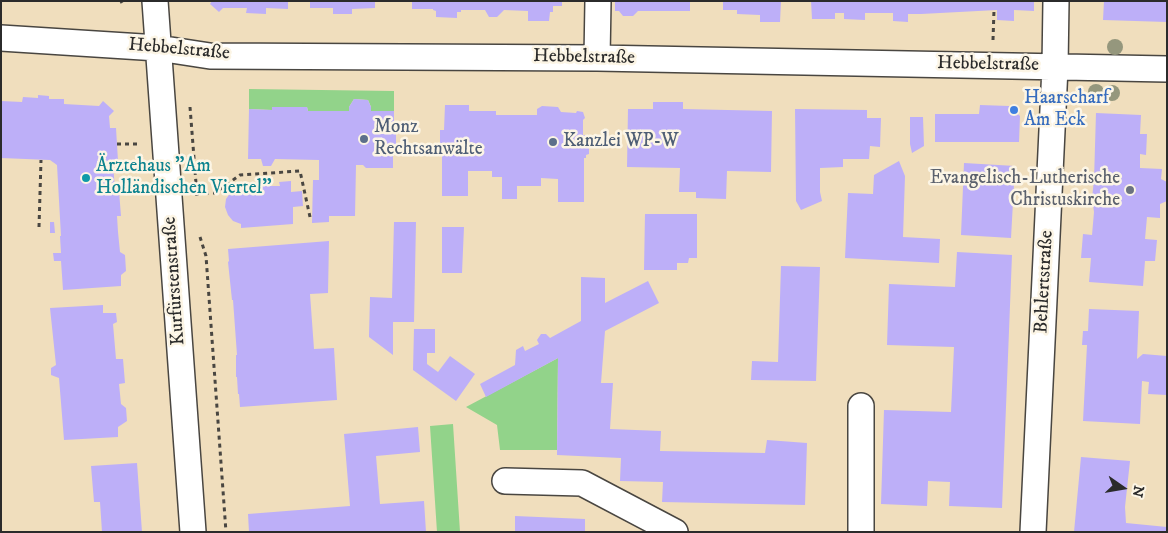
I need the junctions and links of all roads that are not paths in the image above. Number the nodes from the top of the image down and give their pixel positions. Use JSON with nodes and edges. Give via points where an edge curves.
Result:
{"nodes":[{"id":1,"x":155,"y":1,"type":"edge"},
{"id":2,"x":598,"y":1,"type":"edge"},
{"id":3,"x":1056,"y":1,"type":"edge"},
{"id":4,"x":1,"y":38,"type":"edge"},
{"id":5,"x":158,"y":48,"type":"junction"},
{"id":6,"x":597,"y":58,"type":"junction"},
{"id":7,"x":1055,"y":67,"type":"junction"},
{"id":8,"x":1167,"y":69,"type":"edge"},
{"id":9,"x":861,"y":406,"type":"dead end"},
{"id":10,"x":504,"y":481,"type":"dead end"},
{"id":11,"x":193,"y":532,"type":"edge"},
{"id":12,"x":675,"y":532,"type":"edge"},
{"id":13,"x":861,"y":532,"type":"edge"},
{"id":14,"x":1033,"y":532,"type":"edge"}],
"edges":[{"from":1,"to":5,"type":"street","name":"Kurfürstenstraße"},
{"from":2,"to":6,"type":"street"},
{"from":3,"to":7,"type":"street","name":"Behlertstraße"},
{"from":4,"to":5,"type":"street","name":"Hebbelstraße"},
{"from":5,"to":6,"type":"street","name":"Hebbelstraße","via":[[210,56]]},
{"from":5,"to":11,"type":"street","name":"Kurfürstenstraße"},
{"from":6,"to":7,"type":"street","name":"Hebbelstraße"},
{"from":7,"to":8,"type":"street","name":"Hebbelstraße"},
{"from":7,"to":14,"type":"street","name":"Behlertstraße"},
{"from":9,"to":13,"type":"street"},
{"from":10,"to":12,"type":"street","via":[[582,483]]}]}
